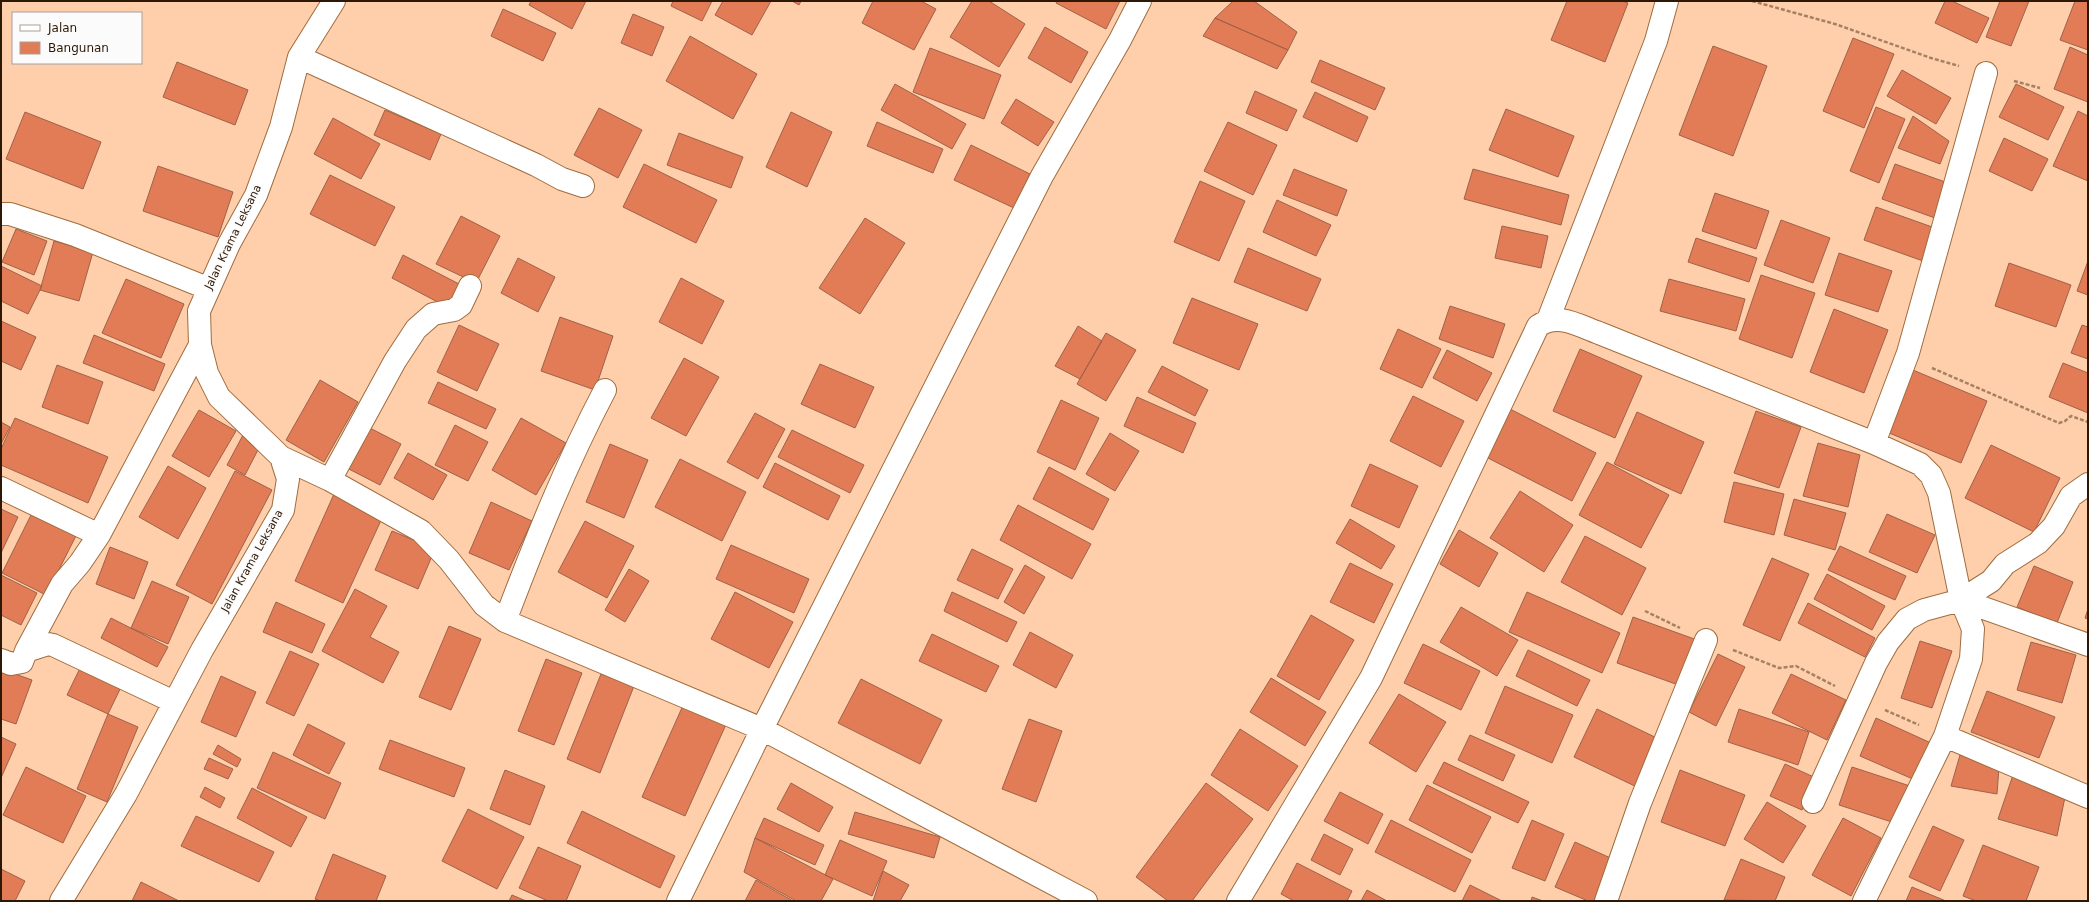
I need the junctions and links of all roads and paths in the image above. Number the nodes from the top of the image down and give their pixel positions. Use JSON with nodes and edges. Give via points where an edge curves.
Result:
{"nodes":[{"id":1,"x":334,"y":1,"type":"edge"},
{"id":2,"x":1140,"y":1,"type":"edge"},
{"id":3,"x":1667,"y":1,"type":"edge"},
{"id":4,"x":1752,"y":1,"type":"edge"},
{"id":5,"x":299,"y":57,"type":"junction"},
{"id":6,"x":1986,"y":73,"type":"junction"},
{"id":7,"x":2040,"y":88,"type":"dead end"},
{"id":8,"x":583,"y":186,"type":"dead end"},
{"id":9,"x":1,"y":214,"type":"edge"},
{"id":10,"x":470,"y":286,"type":"dead end"},
{"id":11,"x":207,"y":288,"type":"junction"},
{"id":12,"x":1548,"y":320,"type":"junction"},
{"id":13,"x":200,"y":345,"type":"junction"},
{"id":14,"x":1907,"y":358,"type":"junction"},
{"id":15,"x":605,"y":390,"type":"dead end"},
{"id":16,"x":2088,"y":422,"type":"edge"},
{"id":17,"x":1874,"y":442,"type":"junction"},
{"id":18,"x":281,"y":457,"type":"junction"},
{"id":19,"x":330,"y":480,"type":"junction"},
{"id":20,"x":2088,"y":484,"type":"edge"},
{"id":21,"x":1,"y":488,"type":"edge"},
{"id":22,"x":99,"y":535,"type":"junction"},
{"id":23,"x":1961,"y":600,"type":"junction"},
{"id":24,"x":1645,"y":611,"type":"dead end"},
{"id":25,"x":505,"y":621,"type":"junction"},
{"id":26,"x":1706,"y":640,"type":"junction"},
{"id":27,"x":2088,"y":645,"type":"edge"},
{"id":28,"x":26,"y":651,"type":"junction"},
{"id":29,"x":1,"y":660,"type":"edge"},
{"id":30,"x":1860,"y":700,"type":"junction"},
{"id":31,"x":174,"y":702,"type":"junction"},
{"id":32,"x":762,"y":729,"type":"junction"},
{"id":33,"x":1945,"y":736,"type":"junction"},
{"id":34,"x":2088,"y":797,"type":"edge"},
{"id":35,"x":1814,"y":802,"type":"dead end"},
{"id":36,"x":61,"y":901,"type":"edge"},
{"id":37,"x":678,"y":901,"type":"edge"},
{"id":38,"x":1086,"y":901,"type":"edge"},
{"id":39,"x":1238,"y":901,"type":"edge"},
{"id":40,"x":1606,"y":901,"type":"edge"},
{"id":41,"x":1864,"y":901,"type":"edge"}],
"edges":[{"from":1,"to":5,"type":"street","name":"Jalan Krama Leksana"},
{"from":2,"to":32,"type":"street","via":[[1042,176]]},
{"from":3,"to":12,"type":"street","via":[[1656,41]]},
{"from":4,"to":6,"type":"path","via":[[1835,24],[1931,58]]},
{"from":5,"to":8,"type":"street","via":[[562,179]]},
{"from":5,"to":11,"type":"street","name":"Jalan Krama Leksana","via":[[281,127],[256,195]]},
{"from":6,"to":7,"type":"path"},
{"from":6,"to":14,"type":"street"},
{"from":9,"to":11,"type":"street","via":[[10,214],[75,235]]},
{"from":10,"to":19,"type":"street","via":[[461,305],[454,310],[433,314],[416,329],[395,361]]},
{"from":11,"to":13,"type":"street","name":"Jalan Krama Leksana","via":[[199,311]]},
{"from":12,"to":17,"type":"street","via":[[1557,319],[1599,333]]},
{"from":12,"to":39,"type":"street","via":[[1538,326],[1530,341],[1371,678]]},
{"from":13,"to":18,"type":"street","name":"Jalan Krama Leksana","via":[[207,373],[219,397]]},
{"from":13,"to":22,"type":"street"},
{"from":14,"to":16,"type":"path","via":[[2059,424],[2071,416]]},
{"from":14,"to":17,"type":"street"},
{"from":15,"to":25,"type":"street","via":[[582,433],[541,527]]},
{"from":17,"to":23,"type":"street","via":[[1920,464],[1931,475],[1939,492]]},
{"from":18,"to":19,"type":"street"},
{"from":18,"to":31,"type":"street","name":"Jalan Krama Leksana","via":[[288,479],[283,510]]},
{"from":19,"to":25,"type":"street","via":[[421,531],[449,560],[484,605]]},
{"from":20,"to":23,"type":"street","via":[[2071,496],[2054,526],[2038,543],[2005,564],[1991,581]]},
{"from":21,"to":22,"type":"street"},
{"from":22,"to":28,"type":"street","via":[[80,564],[62,584]]},
{"from":23,"to":27,"type":"street"},
{"from":23,"to":30,"type":"street","via":[[1924,610],[1907,619],[1888,642]]},
{"from":23,"to":33,"type":"street","via":[[1973,629],[1971,659]]},
{"from":24,"to":26,"type":"path"},
{"from":25,"to":32,"type":"street"},
{"from":26,"to":30,"type":"path","via":[[1779,668],[1801,668]]},
{"from":26,"to":40,"type":"street","via":[[1640,803]]},
{"from":28,"to":29,"type":"street","via":[[22,662],[16,664]]},
{"from":28,"to":31,"type":"street","via":[[53,644]]},
{"from":30,"to":33,"type":"path"},
{"from":30,"to":35,"type":"street"},
{"from":31,"to":36,"type":"street","name":"Jalan Krama Leksana","via":[[126,794]]},
{"from":32,"to":37,"type":"street"},
{"from":32,"to":38,"type":"street"},
{"from":33,"to":34,"type":"street"},
{"from":33,"to":41,"type":"street"}]}
